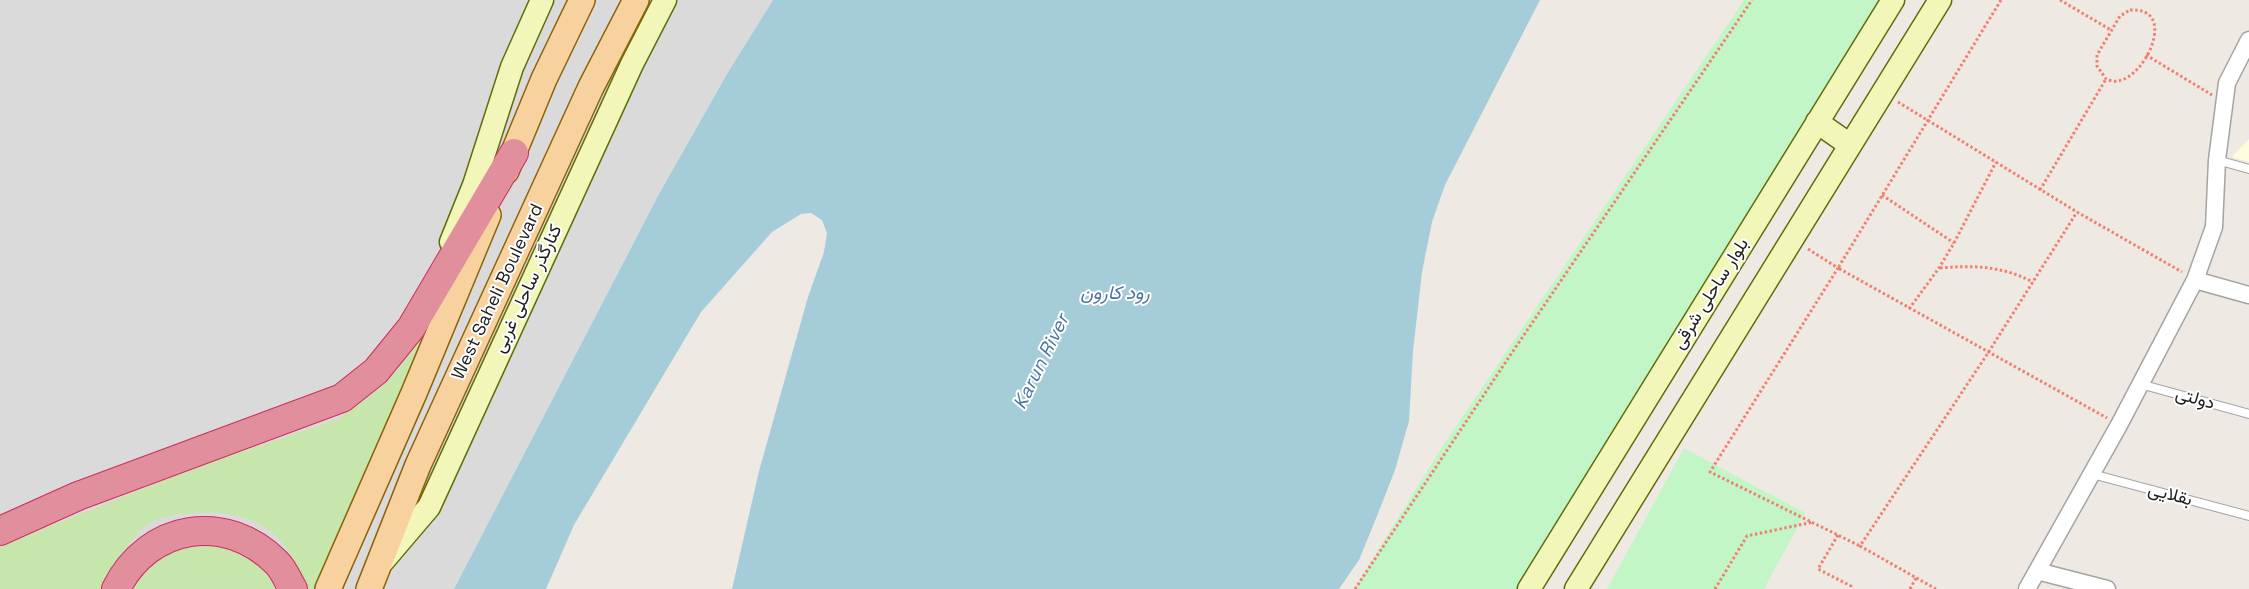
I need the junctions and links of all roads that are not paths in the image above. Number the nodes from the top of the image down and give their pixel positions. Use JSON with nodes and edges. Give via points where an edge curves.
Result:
{"nodes":[{"id":1,"x":542,"y":0,"type":"edge"},
{"id":2,"x":582,"y":0,"type":"edge"},
{"id":3,"x":636,"y":0,"type":"edge"},
{"id":4,"x":665,"y":0,"type":"edge"},
{"id":5,"x":1893,"y":0,"type":"edge"},
{"id":6,"x":1940,"y":0,"type":"edge"},
{"id":7,"x":2249,"y":40,"type":"edge"},
{"id":8,"x":1817,"y":122,"type":"junction"},
{"id":9,"x":1850,"y":145,"type":"junction"},
{"id":10,"x":514,"y":153,"type":"junction"},
{"id":11,"x":2217,"y":160,"type":"junction"},
{"id":12,"x":2249,"y":169,"type":"edge"},
{"id":13,"x":2195,"y":280,"type":"junction"},
{"id":14,"x":2249,"y":295,"type":"edge"},
{"id":15,"x":427,"y":300,"type":"junction"},
{"id":16,"x":2140,"y":384,"type":"junction"},
{"id":17,"x":2249,"y":414,"type":"edge"},
{"id":18,"x":2092,"y":474,"type":"junction"},
{"id":19,"x":2249,"y":516,"type":"edge"},
{"id":20,"x":0,"y":531,"type":"edge"},
{"id":21,"x":2037,"y":571,"type":"junction"},
{"id":22,"x":373,"y":578,"type":"edge"},
{"id":23,"x":116,"y":589,"type":"edge"},
{"id":24,"x":293,"y":589,"type":"edge"},
{"id":25,"x":328,"y":589,"type":"edge"},
{"id":26,"x":1529,"y":589,"type":"edge"},
{"id":27,"x":1576,"y":589,"type":"edge"},
{"id":28,"x":2027,"y":589,"type":"edge"},
{"id":29,"x":2107,"y":589,"type":"edge"}],
"edges":[{"from":1,"to":15,"type":"main road","via":[[512,67],[474,184]]},
{"from":2,"to":10,"type":"main road","name":"West Saheli Boulevard","via":[[544,79]]},
{"from":3,"to":22,"type":"main road","name":"West Saheli Boulevard","via":[[591,87],[440,416]]},
{"from":4,"to":22,"type":"main road","name":"کنارگذر ساحلی غربی","via":[[628,73],[429,507]]},
{"from":5,"to":8,"type":"main road","name":"بلوار ساحلی شرقی"},
{"from":6,"to":9,"type":"main road"},
{"from":7,"to":11,"type":"street","via":[[2227,83]]},
{"from":8,"to":9,"type":"main road"},
{"from":8,"to":26,"type":"main road","name":"بلوار ساحلی شرقی"},
{"from":9,"to":27,"type":"main road"},
{"from":10,"to":15,"type":"highway"},
{"from":10,"to":25,"type":"main road","name":"West Saheli Boulevard"},
{"from":11,"to":12,"type":"lane"},
{"from":11,"to":13,"type":"street","via":[[2214,227]]},
{"from":13,"to":14,"type":"street"},
{"from":13,"to":16,"type":"street"},
{"from":15,"to":20,"type":"highway","via":[[410,328],[376,371],[342,398],[78,496]]},
{"from":16,"to":17,"type":"lane","name":"دولتی"},
{"from":16,"to":18,"type":"street"},
{"from":18,"to":19,"type":"lane","name":"بقلایی"},
{"from":18,"to":21,"type":"street"},
{"from":21,"to":28,"type":"street"},
{"from":21,"to":29,"type":"street"},
{"from":23,"to":24,"type":"highway","via":[[125,570],[151,546],[183,532],[218,531],[251,542],[278,564]]}]}
